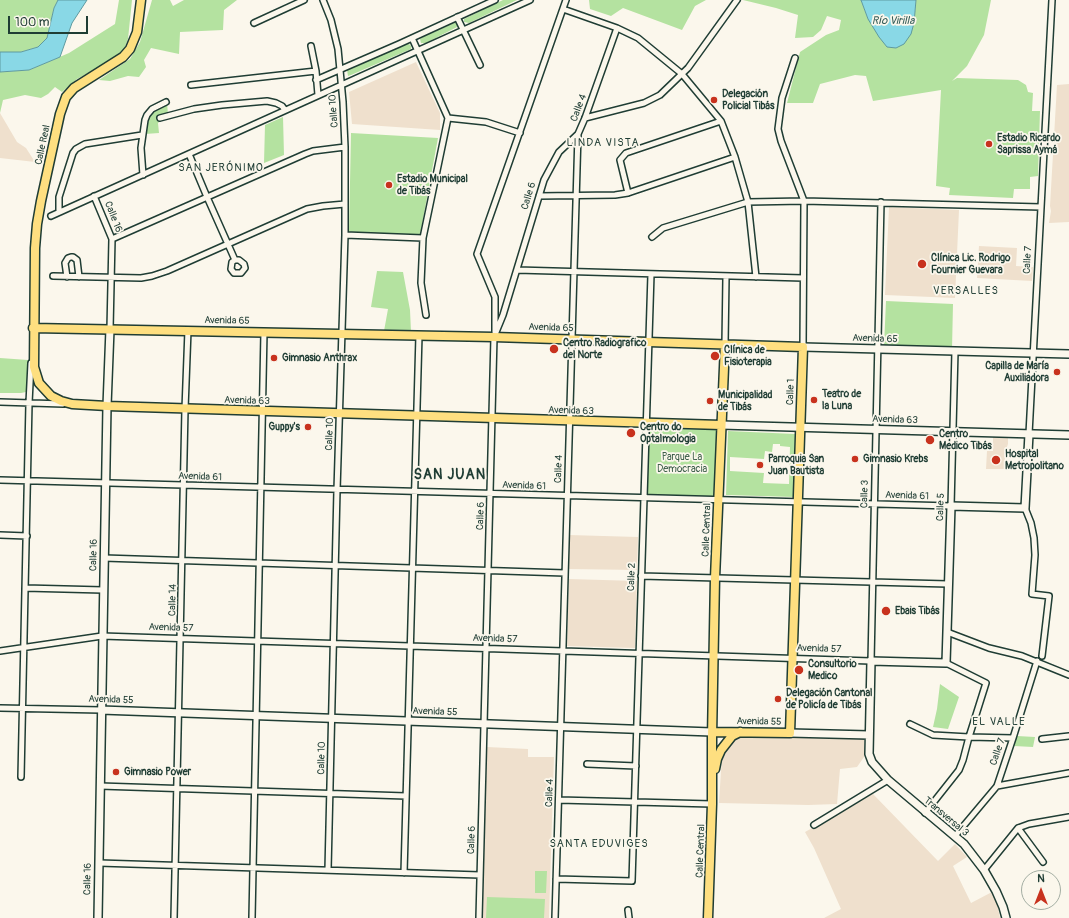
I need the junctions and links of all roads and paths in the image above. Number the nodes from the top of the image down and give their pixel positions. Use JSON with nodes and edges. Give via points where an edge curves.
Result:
{"nodes":[{"id":1,"x":141,"y":0,"type":"edge"},
{"id":2,"x":304,"y":0,"type":"edge"},
{"id":3,"x":324,"y":0,"type":"edge"},
{"id":4,"x":495,"y":0,"type":"edge"},
{"id":5,"x":530,"y":0,"type":"edge"},
{"id":6,"x":566,"y":0,"type":"edge"},
{"id":7,"x":737,"y":0,"type":"edge"},
{"id":8,"x":1052,"y":0,"type":"edge"},
{"id":9,"x":563,"y":9,"type":"junction"},
{"id":10,"x":457,"y":17,"type":"junction"},
{"id":11,"x":254,"y":23,"type":"dead end"},
{"id":12,"x":617,"y":28,"type":"junction"},
{"id":13,"x":463,"y":30,"type":"junction"},
{"id":14,"x":412,"y":38,"type":"junction"},
{"id":15,"x":310,"y":46,"type":"dead end"},
{"id":16,"x":418,"y":51,"type":"junction"},
{"id":17,"x":795,"y":58,"type":"dead end"},
{"id":18,"x":480,"y":65,"type":"dead end"},
{"id":19,"x":340,"y":70,"type":"junction"},
{"id":20,"x":316,"y":71,"type":"junction"},
{"id":21,"x":682,"y":74,"type":"junction"},
{"id":22,"x":316,"y":80,"type":"junction"},
{"id":23,"x":191,"y":85,"type":"dead end"},
{"id":24,"x":341,"y":86,"type":"junction"},
{"id":25,"x":318,"y":95,"type":"junction"},
{"id":26,"x":166,"y":102,"type":"dead end"},
{"id":27,"x":285,"y":110,"type":"junction"},
{"id":28,"x":160,"y":118,"type":"dead end"},
{"id":29,"x":448,"y":118,"type":"junction"},
{"id":30,"x":585,"y":118,"type":"junction"},
{"id":31,"x":721,"y":122,"type":"junction"},
{"id":32,"x":520,"y":133,"type":"junction"},
{"id":33,"x":578,"y":134,"type":"junction"},
{"id":34,"x":142,"y":135,"type":"junction"},
{"id":35,"x":345,"y":148,"type":"junction"},
{"id":36,"x":189,"y":154,"type":"junction"},
{"id":37,"x":735,"y":157,"type":"junction"},
{"id":38,"x":143,"y":175,"type":"junction"},
{"id":39,"x":628,"y":193,"type":"junction"},
{"id":40,"x":576,"y":195,"type":"junction"},
{"id":41,"x":94,"y":196,"type":"junction"},
{"id":42,"x":539,"y":196,"type":"junction"},
{"id":43,"x":207,"y":197,"type":"junction"},
{"id":44,"x":804,"y":201,"type":"junction"},
{"id":45,"x":748,"y":202,"type":"junction"},
{"id":46,"x":881,"y":202,"type":"junction"},
{"id":47,"x":345,"y":204,"type":"junction"},
{"id":48,"x":1041,"y":207,"type":"junction"},
{"id":49,"x":59,"y":212,"type":"junction"},
{"id":50,"x":51,"y":216,"type":"dead end"},
{"id":51,"x":345,"y":235,"type":"junction"},
{"id":52,"x":652,"y":237,"type":"dead end"},
{"id":53,"x":423,"y":238,"type":"junction"},
{"id":54,"x":112,"y":239,"type":"junction"},
{"id":55,"x":228,"y":244,"type":"junction"},
{"id":56,"x":235,"y":260,"type":"dead end"},
{"id":57,"x":517,"y":270,"type":"junction"},
{"id":58,"x":574,"y":272,"type":"junction"},
{"id":59,"x":651,"y":274,"type":"junction"},
{"id":60,"x":53,"y":276,"type":"dead end"},
{"id":61,"x":67,"y":276,"type":"junction"},
{"id":62,"x":726,"y":276,"type":"junction"},
{"id":63,"x":79,"y":277,"type":"junction"},
{"id":64,"x":112,"y":277,"type":"junction"},
{"id":65,"x":756,"y":277,"type":"junction"},
{"id":66,"x":803,"y":278,"type":"junction"},
{"id":67,"x":426,"y":315,"type":"dead end"},
{"id":68,"x":495,"y":315,"type":"junction"},
{"id":69,"x":503,"y":315,"type":"junction"},
{"id":70,"x":33,"y":328,"type":"junction"},
{"id":71,"x":110,"y":329,"type":"junction"},
{"id":72,"x":188,"y":330,"type":"junction"},
{"id":73,"x":264,"y":332,"type":"junction"},
{"id":74,"x":343,"y":334,"type":"junction"},
{"id":75,"x":418,"y":335,"type":"junction"},
{"id":76,"x":494,"y":337,"type":"junction"},
{"id":77,"x":572,"y":339,"type":"junction"},
{"id":78,"x":649,"y":342,"type":"junction"},
{"id":79,"x":725,"y":344,"type":"junction"},
{"id":80,"x":803,"y":347,"type":"junction"},
{"id":81,"x":878,"y":349,"type":"junction"},
{"id":82,"x":955,"y":351,"type":"junction"},
{"id":83,"x":1033,"y":353,"type":"junction"},
{"id":84,"x":1069,"y":354,"type":"edge"},
{"id":85,"x":0,"y":402,"type":"edge"},
{"id":86,"x":29,"y":403,"type":"junction"},
{"id":87,"x":72,"y":404,"type":"junction"},
{"id":88,"x":107,"y":406,"type":"junction"},
{"id":89,"x":185,"y":409,"type":"junction"},
{"id":90,"x":262,"y":412,"type":"junction"},
{"id":91,"x":339,"y":414,"type":"junction"},
{"id":92,"x":416,"y":416,"type":"junction"},
{"id":93,"x":492,"y":419,"type":"junction"},
{"id":94,"x":570,"y":422,"type":"junction"},
{"id":95,"x":646,"y":424,"type":"junction"},
{"id":96,"x":721,"y":425,"type":"junction"},
{"id":97,"x":800,"y":428,"type":"junction"},
{"id":98,"x":876,"y":430,"type":"junction"},
{"id":99,"x":953,"y":432,"type":"junction"},
{"id":100,"x":1029,"y":434,"type":"junction"},
{"id":101,"x":1069,"y":435,"type":"edge"},
{"id":102,"x":0,"y":480,"type":"edge"},
{"id":103,"x":28,"y":481,"type":"junction"},
{"id":104,"x":105,"y":483,"type":"junction"},
{"id":105,"x":184,"y":485,"type":"junction"},
{"id":106,"x":261,"y":488,"type":"junction"},
{"id":107,"x":337,"y":490,"type":"junction"},
{"id":108,"x":414,"y":492,"type":"junction"},
{"id":109,"x":491,"y":494,"type":"junction"},
{"id":110,"x":568,"y":496,"type":"junction"},
{"id":111,"x":644,"y":498,"type":"junction"},
{"id":112,"x":718,"y":500,"type":"junction"},
{"id":113,"x":798,"y":502,"type":"junction"},
{"id":114,"x":875,"y":504,"type":"junction"},
{"id":115,"x":951,"y":506,"type":"junction"},
{"id":116,"x":1025,"y":508,"type":"junction"},
{"id":117,"x":0,"y":535,"type":"edge"},
{"id":118,"x":27,"y":536,"type":"junction"},
{"id":119,"x":104,"y":558,"type":"junction"},
{"id":120,"x":182,"y":561,"type":"junction"},
{"id":121,"x":259,"y":563,"type":"junction"},
{"id":122,"x":336,"y":566,"type":"junction"},
{"id":123,"x":412,"y":568,"type":"junction"},
{"id":124,"x":489,"y":570,"type":"junction"},
{"id":125,"x":565,"y":573,"type":"junction"},
{"id":126,"x":641,"y":576,"type":"junction"},
{"id":127,"x":715,"y":578,"type":"junction"},
{"id":128,"x":796,"y":580,"type":"junction"},
{"id":129,"x":873,"y":582,"type":"junction"},
{"id":130,"x":948,"y":584,"type":"junction"},
{"id":131,"x":25,"y":588,"type":"junction"},
{"id":132,"x":103,"y":590,"type":"junction"},
{"id":133,"x":947,"y":632,"type":"junction"},
{"id":134,"x":102,"y":636,"type":"junction"},
{"id":135,"x":181,"y":638,"type":"junction"},
{"id":136,"x":258,"y":641,"type":"junction"},
{"id":137,"x":334,"y":644,"type":"junction"},
{"id":138,"x":410,"y":646,"type":"junction"},
{"id":139,"x":24,"y":647,"type":"junction"},
{"id":140,"x":487,"y":649,"type":"junction"},
{"id":141,"x":0,"y":651,"type":"edge"},
{"id":142,"x":563,"y":651,"type":"junction"},
{"id":143,"x":639,"y":654,"type":"junction"},
{"id":144,"x":713,"y":656,"type":"junction"},
{"id":145,"x":1042,"y":656,"type":"dead end"},
{"id":146,"x":793,"y":658,"type":"junction"},
{"id":147,"x":871,"y":661,"type":"junction"},
{"id":148,"x":1037,"y":661,"type":"junction"},
{"id":149,"x":946,"y":663,"type":"junction"},
{"id":150,"x":1069,"y":675,"type":"edge"},
{"id":151,"x":0,"y":708,"type":"edge"},
{"id":152,"x":23,"y":708,"type":"junction"},
{"id":153,"x":101,"y":710,"type":"junction"},
{"id":154,"x":179,"y":713,"type":"junction"},
{"id":155,"x":256,"y":715,"type":"junction"},
{"id":156,"x":332,"y":718,"type":"junction"},
{"id":157,"x":408,"y":721,"type":"junction"},
{"id":158,"x":484,"y":724,"type":"junction"},
{"id":159,"x":910,"y":724,"type":"dead end"},
{"id":160,"x":561,"y":727,"type":"junction"},
{"id":161,"x":637,"y":729,"type":"junction"},
{"id":162,"x":712,"y":732,"type":"junction"},
{"id":163,"x":740,"y":732,"type":"junction"},
{"id":164,"x":790,"y":733,"type":"junction"},
{"id":165,"x":869,"y":735,"type":"junction"},
{"id":166,"x":1069,"y":736,"type":"edge"},
{"id":167,"x":969,"y":738,"type":"junction"},
{"id":168,"x":1014,"y":738,"type":"junction"},
{"id":169,"x":1042,"y":739,"type":"dead end"},
{"id":170,"x":587,"y":764,"type":"dead end"},
{"id":171,"x":636,"y":766,"type":"junction"},
{"id":172,"x":1069,"y":773,"type":"edge"},
{"id":173,"x":21,"y":777,"type":"dead end"},
{"id":174,"x":888,"y":780,"type":"junction"},
{"id":175,"x":712,"y":785,"type":"junction"},
{"id":176,"x":100,"y":786,"type":"junction"},
{"id":177,"x":997,"y":786,"type":"junction"},
{"id":178,"x":177,"y":788,"type":"junction"},
{"id":179,"x":254,"y":791,"type":"junction"},
{"id":180,"x":330,"y":793,"type":"junction"},
{"id":181,"x":406,"y":796,"type":"junction"},
{"id":182,"x":559,"y":800,"type":"junction"},
{"id":183,"x":635,"y":802,"type":"junction"},
{"id":184,"x":712,"y":804,"type":"junction"},
{"id":185,"x":925,"y":813,"type":"junction"},
{"id":186,"x":1069,"y":817,"type":"edge"},
{"id":187,"x":814,"y":825,"type":"dead end"},
{"id":188,"x":1018,"y":828,"type":"junction"},
{"id":189,"x":955,"y":836,"type":"junction"},
{"id":190,"x":1043,"y":862,"type":"dead end"},
{"id":191,"x":98,"y":863,"type":"junction"},
{"id":192,"x":175,"y":866,"type":"junction"},
{"id":193,"x":253,"y":868,"type":"junction"},
{"id":194,"x":328,"y":870,"type":"junction"},
{"id":195,"x":984,"y":870,"type":"junction"},
{"id":196,"x":404,"y":873,"type":"junction"},
{"id":197,"x":480,"y":875,"type":"junction"},
{"id":198,"x":556,"y":879,"type":"junction"},
{"id":199,"x":628,"y":910,"type":"dead end"},
{"id":200,"x":98,"y":918,"type":"edge"},
{"id":201,"x":174,"y":918,"type":"edge"},
{"id":202,"x":252,"y":918,"type":"edge"},
{"id":203,"x":479,"y":918,"type":"edge"},
{"id":204,"x":555,"y":918,"type":"edge"},
{"id":205,"x":629,"y":918,"type":"edge"},
{"id":206,"x":708,"y":918,"type":"edge"},
{"id":207,"x":1006,"y":918,"type":"edge"}],
"edges":[{"from":1,"to":70,"type":"main road","name":"Calle Real","via":[[137,32],[130,49],[123,57],[74,88],[63,104],[37,224]]},
{"from":2,"to":11,"type":"street"},
{"from":3,"to":19,"type":"street","name":"Calle 10","via":[[334,30]]},
{"from":4,"to":10,"type":"street"},
{"from":5,"to":13,"type":"street"},
{"from":6,"to":9,"type":"street"},
{"from":7,"to":21,"type":"street"},
{"from":8,"to":48,"type":"street","name":"Calle 7"},
{"from":9,"to":12,"type":"street"},
{"from":9,"to":32,"type":"street"},
{"from":10,"to":13,"type":"street"},
{"from":10,"to":14,"type":"street"},
{"from":12,"to":21,"type":"street","via":[[638,38]]},
{"from":12,"to":30,"type":"street","name":"Calle 4"},
{"from":13,"to":16,"type":"street"},
{"from":13,"to":18,"type":"street"},
{"from":14,"to":16,"type":"street"},
{"from":14,"to":19,"type":"street"},
{"from":15,"to":20,"type":"street"},
{"from":16,"to":24,"type":"street"},
{"from":16,"to":29,"type":"street"},
{"from":17,"to":44,"type":"street","name":"Calle 1","via":[[782,98],[778,132]]},
{"from":19,"to":22,"type":"street"},
{"from":19,"to":24,"type":"street","name":"Calle 10"},
{"from":20,"to":22,"type":"street"},
{"from":20,"to":23,"type":"street"},
{"from":21,"to":30,"type":"street","via":[[660,95],[644,103]]},
{"from":21,"to":31,"type":"street"},
{"from":22,"to":25,"type":"street"},
{"from":24,"to":25,"type":"street"},
{"from":24,"to":35,"type":"street","name":"Calle 10"},
{"from":25,"to":27,"type":"street"},
{"from":26,"to":34,"type":"street","via":[[149,112]]},
{"from":27,"to":28,"type":"street","via":[[282,106],[267,101],[194,109]]},
{"from":27,"to":36,"type":"street"},
{"from":29,"to":32,"type":"street","via":[[486,122]]},
{"from":29,"to":53,"type":"street"},
{"from":30,"to":33,"type":"street","name":"Calle 4"},
{"from":31,"to":37,"type":"street"},
{"from":31,"to":39,"type":"street","via":[[626,153],[620,160]]},
{"from":32,"to":68,"type":"street","via":[[476,254],[494,298]]},
{"from":33,"to":40,"type":"street","name":"Calle 4"},
{"from":33,"to":42,"type":"street","name":"Calle 6","via":[[559,152],[544,180]]},
{"from":34,"to":38,"type":"street"},
{"from":34,"to":49,"type":"street","via":[[85,144],[76,149],[59,197]]},
{"from":35,"to":43,"type":"street","via":[[313,151]]},
{"from":35,"to":47,"type":"street","name":"Calle 10"},
{"from":36,"to":38,"type":"street"},
{"from":36,"to":43,"type":"street"},
{"from":37,"to":39,"type":"street"},
{"from":37,"to":45,"type":"street"},
{"from":38,"to":41,"type":"street"},
{"from":39,"to":40,"type":"street"},
{"from":40,"to":42,"type":"street"},
{"from":40,"to":58,"type":"street","name":"Calle 4"},
{"from":41,"to":49,"type":"street"},
{"from":41,"to":54,"type":"street","name":"Calle 16"},
{"from":42,"to":57,"type":"street","name":"Calle 6"},
{"from":43,"to":54,"type":"street"},
{"from":43,"to":55,"type":"street"},
{"from":44,"to":45,"type":"street"},
{"from":44,"to":46,"type":"street"},
{"from":44,"to":66,"type":"street","name":"Calle 1"},
{"from":45,"to":52,"type":"street","via":[[663,228]]},
{"from":45,"to":65,"type":"street"},
{"from":46,"to":48,"type":"street"},
{"from":46,"to":81,"type":"street","name":"Calle 3"},
{"from":47,"to":51,"type":"street","name":"Calle 10"},
{"from":47,"to":55,"type":"street","via":[[307,209]]},
{"from":48,"to":83,"type":"street","name":"Calle 7"},
{"from":49,"to":50,"type":"street"},
{"from":51,"to":53,"type":"street"},
{"from":51,"to":74,"type":"street","name":"Calle 10"},
{"from":53,"to":67,"type":"street","via":[[421,283]]},
{"from":54,"to":64,"type":"street","name":"Calle 16"},
{"from":55,"to":56,"type":"street"},
{"from":55,"to":64,"type":"street","via":[[152,276]]},
{"from":57,"to":58,"type":"street"},
{"from":57,"to":69,"type":"street","name":"Calle 6"},
{"from":58,"to":59,"type":"street"},
{"from":58,"to":77,"type":"street","name":"Calle 4"},
{"from":59,"to":62,"type":"street"},
{"from":59,"to":78,"type":"street","name":"Calle 2"},
{"from":60,"to":61,"type":"street"},
{"from":61,"to":63,"type":"street"},
{"from":61,"to":63,"type":"street","via":[[65,263],[68,258],[73,257],[77,260]]},
{"from":62,"to":65,"type":"street"},
{"from":62,"to":79,"type":"street","name":"Calle Central"},
{"from":63,"to":64,"type":"street"},
{"from":64,"to":71,"type":"street","name":"Calle 16"},
{"from":65,"to":66,"type":"street"},
{"from":66,"to":80,"type":"street","name":"Calle 1"},
{"from":68,"to":69,"type":"street"},
{"from":68,"to":76,"type":"street"},
{"from":69,"to":76,"type":"street","name":"Calle 6"},
{"from":70,"to":71,"type":"main road","name":"Avenida 65"},
{"from":70,"to":86,"type":"street"},
{"from":70,"to":87,"type":"main road","name":"Avenida 63","via":[[34,367],[37,378],[51,396]]},
{"from":71,"to":72,"type":"main road","name":"Avenida 65"},
{"from":71,"to":88,"type":"street","name":"Calle 16"},
{"from":72,"to":73,"type":"main road","name":"Avenida 65"},
{"from":72,"to":89,"type":"street","name":"Calle 14"},
{"from":73,"to":74,"type":"main road","name":"Avenida 65"},
{"from":73,"to":90,"type":"street"},
{"from":74,"to":75,"type":"main road","name":"Avenida 65"},
{"from":74,"to":91,"type":"street","name":"Calle 10"},
{"from":75,"to":76,"type":"main road","name":"Avenida 65"},
{"from":75,"to":92,"type":"street"},
{"from":76,"to":77,"type":"main road","name":"Avenida 65"},
{"from":76,"to":93,"type":"street","name":"Calle 6"},
{"from":77,"to":78,"type":"main road","name":"Avenida 65"},
{"from":77,"to":94,"type":"street","name":"Calle 4"},
{"from":78,"to":79,"type":"main road","name":"Avenida 65"},
{"from":78,"to":95,"type":"street","name":"Calle 2"},
{"from":79,"to":80,"type":"main road","name":"Avenida 65"},
{"from":79,"to":96,"type":"main road","name":"Calle Central"},
{"from":80,"to":81,"type":"street","name":"Avenida 65"},
{"from":80,"to":97,"type":"main road","name":"Calle 1"},
{"from":81,"to":82,"type":"street","name":"Avenida 65"},
{"from":81,"to":98,"type":"street","name":"Calle 3"},
{"from":82,"to":83,"type":"street","name":"Avenida 65"},
{"from":82,"to":99,"type":"street","name":"Calle 5"},
{"from":83,"to":84,"type":"street","name":"Avenida 65"},
{"from":83,"to":100,"type":"street","name":"Calle 7"},
{"from":85,"to":86,"type":"street","name":"Avenida 63"},
{"from":86,"to":87,"type":"street","name":"Avenida 63"},
{"from":86,"to":103,"type":"street"},
{"from":87,"to":88,"type":"main road","name":"Avenida 63"},
{"from":88,"to":89,"type":"main road","name":"Avenida 63"},
{"from":88,"to":104,"type":"street","name":"Calle 16"},
{"from":89,"to":90,"type":"main road","name":"Avenida 63"},
{"from":89,"to":105,"type":"street","name":"Calle 14"},
{"from":90,"to":91,"type":"main road","name":"Avenida 63"},
{"from":90,"to":106,"type":"street"},
{"from":91,"to":92,"type":"main road","name":"Avenida 63"},
{"from":91,"to":107,"type":"street","name":"Calle 10"},
{"from":92,"to":93,"type":"main road","name":"Avenida 63"},
{"from":92,"to":108,"type":"street"},
{"from":93,"to":94,"type":"main road","name":"Avenida 63"},
{"from":93,"to":109,"type":"street","name":"Calle 6"},
{"from":94,"to":95,"type":"main road","name":"Avenida 63"},
{"from":94,"to":110,"type":"street","name":"Calle 4"},
{"from":95,"to":96,"type":"main road","name":"Avenida 63"},
{"from":95,"to":111,"type":"street","name":"Calle 2"},
{"from":96,"to":97,"type":"street","name":"Avenida 63"},
{"from":96,"to":112,"type":"main road","name":"Calle Central"},
{"from":97,"to":98,"type":"street","name":"Avenida 63"},
{"from":97,"to":113,"type":"main road","name":"Calle 1"},
{"from":98,"to":99,"type":"street","name":"Avenida 63"},
{"from":98,"to":114,"type":"street","name":"Calle 3"},
{"from":99,"to":100,"type":"street","name":"Avenida 63"},
{"from":99,"to":115,"type":"street","name":"Calle 5"},
{"from":100,"to":101,"type":"street","name":"Avenida 63"},
{"from":100,"to":116,"type":"street","name":"Calle 7"},
{"from":102,"to":103,"type":"street","name":"Avenida 61"},
{"from":103,"to":104,"type":"street","name":"Avenida 61"},
{"from":103,"to":118,"type":"street"},
{"from":104,"to":105,"type":"street","name":"Avenida 61"},
{"from":104,"to":119,"type":"street","name":"Calle 16"},
{"from":105,"to":106,"type":"street","name":"Avenida 61"},
{"from":105,"to":120,"type":"street","name":"Calle 14"},
{"from":106,"to":107,"type":"street","name":"Avenida 61"},
{"from":106,"to":121,"type":"street"},
{"from":107,"to":108,"type":"street","name":"Avenida 61"},
{"from":107,"to":122,"type":"street","name":"Calle 10"},
{"from":108,"to":109,"type":"street","name":"Avenida 61"},
{"from":108,"to":123,"type":"street"},
{"from":109,"to":110,"type":"street","name":"Avenida 61"},
{"from":109,"to":124,"type":"street","name":"Calle 6"},
{"from":110,"to":111,"type":"street","name":"Avenida 61"},
{"from":110,"to":125,"type":"street","name":"Calle 4"},
{"from":111,"to":112,"type":"street","name":"Avenida 61"},
{"from":111,"to":126,"type":"street","name":"Calle 2"},
{"from":112,"to":113,"type":"street","name":"Avenida 61"},
{"from":112,"to":127,"type":"main road","name":"Calle Central"},
{"from":113,"to":114,"type":"street","name":"Avenida 61"},
{"from":113,"to":128,"type":"main road","name":"Calle 1"},
{"from":114,"to":115,"type":"street","name":"Avenida 61"},
{"from":114,"to":129,"type":"street","name":"Calle 3"},
{"from":115,"to":116,"type":"street"},
{"from":115,"to":130,"type":"street","name":"Calle 5"},
{"from":116,"to":145,"type":"street","via":[[1034,538],[1032,594],[1049,596]]},
{"from":117,"to":118,"type":"street"},
{"from":118,"to":131,"type":"street"},
{"from":119,"to":120,"type":"street"},
{"from":119,"to":132,"type":"street","name":"Calle 16"},
{"from":120,"to":121,"type":"street"},
{"from":120,"to":135,"type":"street","name":"Calle 14"},
{"from":121,"to":122,"type":"street"},
{"from":121,"to":136,"type":"street"},
{"from":122,"to":123,"type":"street"},
{"from":122,"to":137,"type":"street","name":"Calle 10"},
{"from":123,"to":124,"type":"street"},
{"from":123,"to":138,"type":"street"},
{"from":124,"to":125,"type":"street"},
{"from":124,"to":140,"type":"street","name":"Calle 6"},
{"from":125,"to":142,"type":"street","name":"Calle 4"},
{"from":126,"to":127,"type":"street"},
{"from":126,"to":143,"type":"street","name":"Calle 2"},
{"from":127,"to":128,"type":"street"},
{"from":127,"to":144,"type":"main road","name":"Calle Central"},
{"from":128,"to":129,"type":"street"},
{"from":128,"to":146,"type":"main road","name":"Calle 1"},
{"from":129,"to":130,"type":"street"},
{"from":129,"to":147,"type":"street","name":"Calle 3"},
{"from":130,"to":133,"type":"street","name":"Calle 5"},
{"from":131,"to":132,"type":"street"},
{"from":131,"to":139,"type":"street"},
{"from":132,"to":134,"type":"street","name":"Calle 16"},
{"from":133,"to":148,"type":"street","via":[[990,648]]},
{"from":133,"to":149,"type":"street","name":"Calle 5"},
{"from":134,"to":135,"type":"street","name":"Avenida 57"},
{"from":134,"to":139,"type":"street","name":"Avenida 57"},
{"from":134,"to":153,"type":"street","name":"Calle 16"},
{"from":135,"to":136,"type":"street","name":"Avenida 57"},
{"from":135,"to":154,"type":"street","name":"Calle 14"},
{"from":136,"to":137,"type":"street","name":"Avenida 57"},
{"from":136,"to":155,"type":"street"},
{"from":137,"to":138,"type":"street","name":"Avenida 57"},
{"from":137,"to":156,"type":"street","name":"Calle 10"},
{"from":138,"to":140,"type":"street","name":"Avenida 57"},
{"from":138,"to":157,"type":"street"},
{"from":139,"to":141,"type":"street","name":"Avenida 57"},
{"from":139,"to":152,"type":"street"},
{"from":140,"to":142,"type":"street","name":"Avenida 57"},
{"from":140,"to":158,"type":"street","name":"Calle 6"},
{"from":142,"to":143,"type":"street","name":"Avenida 57"},
{"from":142,"to":160,"type":"street","name":"Calle 4"},
{"from":143,"to":144,"type":"street","name":"Avenida 57"},
{"from":143,"to":161,"type":"street","name":"Calle 2"},
{"from":144,"to":146,"type":"street","name":"Avenida 57"},
{"from":144,"to":162,"type":"main road","name":"Calle Central"},
{"from":146,"to":147,"type":"street","name":"Avenida 57"},
{"from":146,"to":164,"type":"main road","name":"Calle 1"},
{"from":147,"to":149,"type":"street","name":"Avenida 57"},
{"from":147,"to":165,"type":"street","name":"Calle 3"},
{"from":148,"to":150,"type":"street"},
{"from":148,"to":168,"type":"street","name":"Calle 7"},
{"from":149,"to":167,"type":"street","name":"Avenida 57","via":[[986,683]]},
{"from":151,"to":152,"type":"street","name":"Avenida 55"},
{"from":152,"to":153,"type":"street","name":"Avenida 55"},
{"from":152,"to":173,"type":"street"},
{"from":153,"to":154,"type":"street","name":"Avenida 55"},
{"from":153,"to":176,"type":"street","name":"Calle 16"},
{"from":154,"to":155,"type":"street","name":"Avenida 55"},
{"from":154,"to":178,"type":"street","name":"Calle 14"},
{"from":155,"to":156,"type":"street","name":"Avenida 55"},
{"from":155,"to":179,"type":"street"},
{"from":156,"to":157,"type":"street","name":"Avenida 55"},
{"from":156,"to":180,"type":"street","name":"Calle 10"},
{"from":157,"to":158,"type":"street","name":"Avenida 55"},
{"from":157,"to":181,"type":"street"},
{"from":158,"to":160,"type":"street","name":"Avenida 55"},
{"from":158,"to":197,"type":"street","name":"Calle 6"},
{"from":159,"to":167,"type":"street","via":[[933,735]]},
{"from":160,"to":161,"type":"street","name":"Avenida 55"},
{"from":160,"to":182,"type":"street","name":"Calle 4"},
{"from":161,"to":162,"type":"street","name":"Avenida 55"},
{"from":161,"to":171,"type":"street","name":"Calle 2"},
{"from":162,"to":163,"type":"main road","name":"Avenida 55"},
{"from":162,"to":175,"type":"main road","name":"Calle Central"},
{"from":163,"to":164,"type":"main road","name":"Avenida 55"},
{"from":163,"to":175,"type":"main road","name":"Calle Central","via":[[732,736],[720,750]]},
{"from":164,"to":165,"type":"street","name":"Avenida 55"},
{"from":165,"to":174,"type":"street","name":"Calle 3","via":[[869,754],[872,762]]},
{"from":166,"to":169,"type":"street"},
{"from":167,"to":168,"type":"street"},
{"from":167,"to":185,"type":"street","via":[[959,770]]},
{"from":168,"to":177,"type":"street","name":"Calle 7"},
{"from":170,"to":171,"type":"street"},
{"from":171,"to":183,"type":"street","name":"Calle 2"},
{"from":172,"to":177,"type":"street"},
{"from":174,"to":185,"type":"street","name":"Transversal 3"},
{"from":174,"to":187,"type":"street"},
{"from":175,"to":184,"type":"main road","name":"Calle Central"},
{"from":176,"to":178,"type":"street"},
{"from":176,"to":191,"type":"street","name":"Calle 16"},
{"from":177,"to":189,"type":"street","name":"Calle 7"},
{"from":178,"to":179,"type":"street"},
{"from":178,"to":192,"type":"street","name":"Calle 14"},
{"from":179,"to":180,"type":"street"},
{"from":179,"to":193,"type":"street"},
{"from":180,"to":181,"type":"street"},
{"from":180,"to":194,"type":"street","name":"Calle 10"},
{"from":181,"to":196,"type":"street"},
{"from":182,"to":183,"type":"street"},
{"from":182,"to":198,"type":"street","name":"Calle 4"},
{"from":183,"to":184,"type":"street"},
{"from":183,"to":198,"type":"street","name":"Calle 2","via":[[632,881]]},
{"from":184,"to":206,"type":"main road","name":"Calle Central"},
{"from":185,"to":189,"type":"street","name":"Transversal 3"},
{"from":186,"to":188,"type":"street"},
{"from":188,"to":190,"type":"street"},
{"from":188,"to":195,"type":"street"},
{"from":189,"to":195,"type":"street","name":"Transversal 3"},
{"from":191,"to":192,"type":"street"},
{"from":191,"to":200,"type":"street","name":"Calle 16"},
{"from":192,"to":193,"type":"street"},
{"from":192,"to":201,"type":"street","name":"Calle 14"},
{"from":193,"to":194,"type":"street"},
{"from":193,"to":202,"type":"street"},
{"from":194,"to":196,"type":"street"},
{"from":195,"to":207,"type":"street","name":"Transversal 3","via":[[996,891]]},
{"from":196,"to":197,"type":"street"},
{"from":197,"to":203,"type":"street","name":"Calle 6"},
{"from":198,"to":204,"type":"street","name":"Calle 4"},
{"from":199,"to":205,"type":"street"}]}
